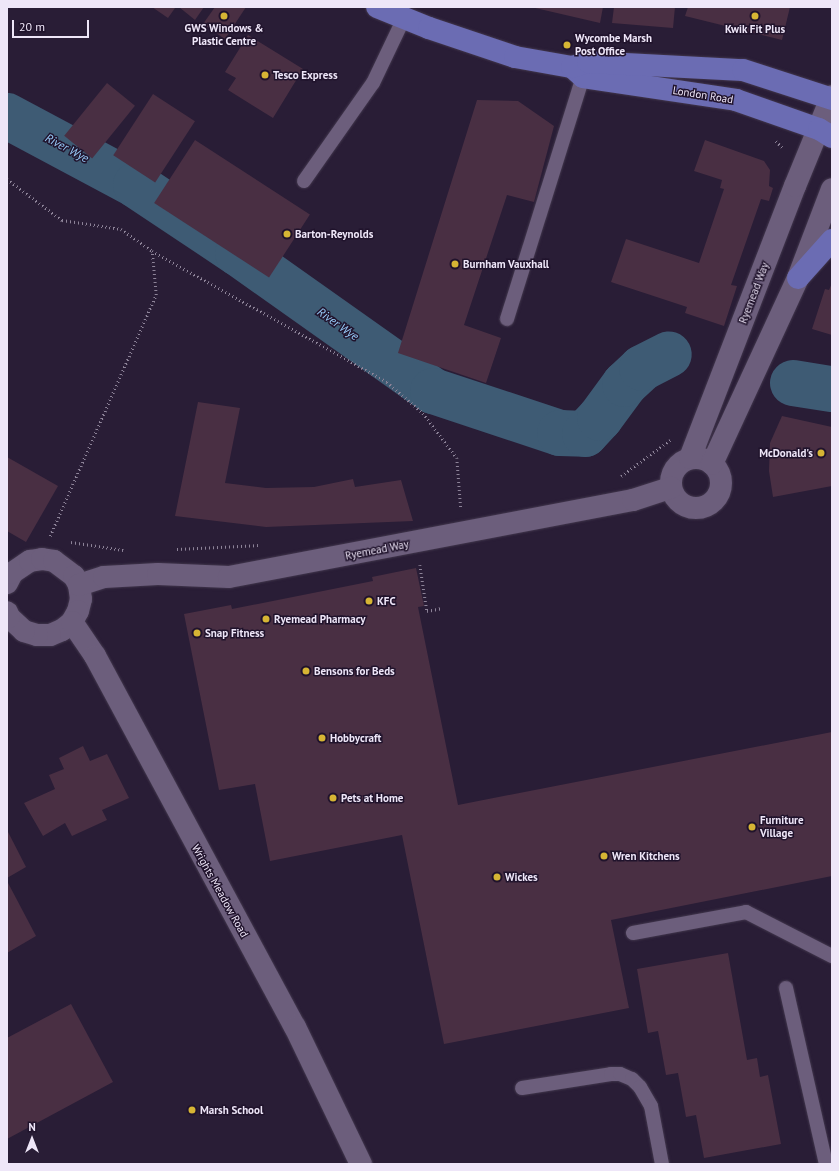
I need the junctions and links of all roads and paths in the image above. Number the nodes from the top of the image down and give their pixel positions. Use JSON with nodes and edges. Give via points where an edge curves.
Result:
{"nodes":[{"id":1,"x":377,"y":7,"type":"edge"},
{"id":2,"x":404,"y":18,"type":"junction"},
{"id":3,"x":581,"y":69,"type":"junction"},
{"id":4,"x":832,"y":98,"type":"edge"},
{"id":5,"x":825,"y":133,"type":"edge"},
{"id":6,"x":775,"y":140,"type":"dead end"},
{"id":7,"x":784,"y":157,"type":"dead end"},
{"id":8,"x":7,"y":179,"type":"edge"},
{"id":9,"x":304,"y":181,"type":"dead end"},
{"id":10,"x":832,"y":189,"type":"edge"},
{"id":11,"x":832,"y":240,"type":"edge"},
{"id":12,"x":152,"y":251,"type":"junction"},
{"id":13,"x":798,"y":278,"type":"junction"},
{"id":14,"x":507,"y":319,"type":"dead end"},
{"id":15,"x":671,"y":439,"type":"dead end"},
{"id":16,"x":690,"y":458,"type":"junction"},
{"id":17,"x":712,"y":464,"type":"junction"},
{"id":18,"x":616,"y":478,"type":"dead end"},
{"id":19,"x":671,"y":488,"type":"junction"},
{"id":20,"x":463,"y":531,"type":"junction"},
{"id":21,"x":57,"y":540,"type":"dead end"},
{"id":22,"x":64,"y":541,"type":"dead end"},
{"id":23,"x":416,"y":542,"type":"junction"},
{"id":24,"x":263,"y":546,"type":"dead end"},
{"id":25,"x":173,"y":550,"type":"dead end"},
{"id":26,"x":127,"y":551,"type":"dead end"},
{"id":27,"x":9,"y":575,"type":"edge"},
{"id":28,"x":79,"y":585,"type":"junction"},
{"id":29,"x":443,"y":608,"type":"dead end"},
{"id":30,"x":8,"y":616,"type":"edge"},
{"id":31,"x":72,"y":622,"type":"junction"},
{"id":32,"x":633,"y":933,"type":"dead end"},
{"id":33,"x":832,"y":956,"type":"edge"},
{"id":34,"x":786,"y":988,"type":"dead end"},
{"id":35,"x":522,"y":1088,"type":"dead end"},
{"id":36,"x":362,"y":1164,"type":"edge"},
{"id":37,"x":662,"y":1164,"type":"edge"},
{"id":38,"x":826,"y":1164,"type":"edge"}],
"edges":[{"from":1,"to":2,"type":"main road","name":"London Road"},
{"from":2,"to":3,"type":"main road","name":"London Road","via":[[515,57]]},
{"from":2,"to":9,"type":"lane","via":[[373,83]]},
{"from":3,"to":4,"type":"main road","name":"London Road","via":[[743,70]]},
{"from":3,"to":5,"type":"main road","name":"London Road","via":[[736,100]]},
{"from":3,"to":14,"type":"lane"},
{"from":4,"to":5,"type":"street","name":"Ryemead Way"},
{"from":5,"to":16,"type":"street","name":"Ryemead Way"},
{"from":6,"to":7,"type":"path","via":[[784,149]]},
{"from":8,"to":12,"type":"path","via":[[62,220],[121,229]]},
{"from":10,"to":13,"type":"street"},
{"from":11,"to":13,"type":"main road"},
{"from":12,"to":20,"type":"path","via":[[387,382],[423,413],[456,458]]},
{"from":12,"to":21,"type":"path","via":[[156,294],[49,539]]},
{"from":13,"to":17,"type":"street"},
{"from":15,"to":18,"type":"path"},
{"from":16,"to":17,"type":"street","via":[[698,458]]},
{"from":16,"to":19,"type":"street","name":"Ryemead Way","via":[[675,469]]},
{"from":17,"to":19,"type":"street","via":[[721,478],[721,486],[714,500],[708,505],[700,508],[685,506],[678,502]]},
{"from":19,"to":20,"type":"street","name":"Ryemead Way","via":[[633,500]]},
{"from":20,"to":23,"type":"street","name":"Ryemead Way"},
{"from":22,"to":26,"type":"path"},
{"from":23,"to":28,"type":"street","name":"Ryemead Way","via":[[229,577],[158,574],[104,577]]},
{"from":23,"to":29,"type":"path","via":[[427,611]]},
{"from":24,"to":25,"type":"path","via":[[241,544]]},
{"from":27,"to":28,"type":"street","via":[[30,561],[42,559],[65,567]]},
{"from":28,"to":31,"type":"street","via":[[78,611]]},
{"from":30,"to":31,"type":"street","via":[[24,632],[37,635],[50,635]]},
{"from":31,"to":36,"type":"street","name":"Wrights Meadow Road","via":[[95,656],[295,1027]]},
{"from":32,"to":33,"type":"lane","via":[[746,912]]},
{"from":34,"to":38,"type":"lane"},
{"from":35,"to":37,"type":"lane","via":[[611,1074],[620,1074],[632,1079],[651,1106]]}]}
